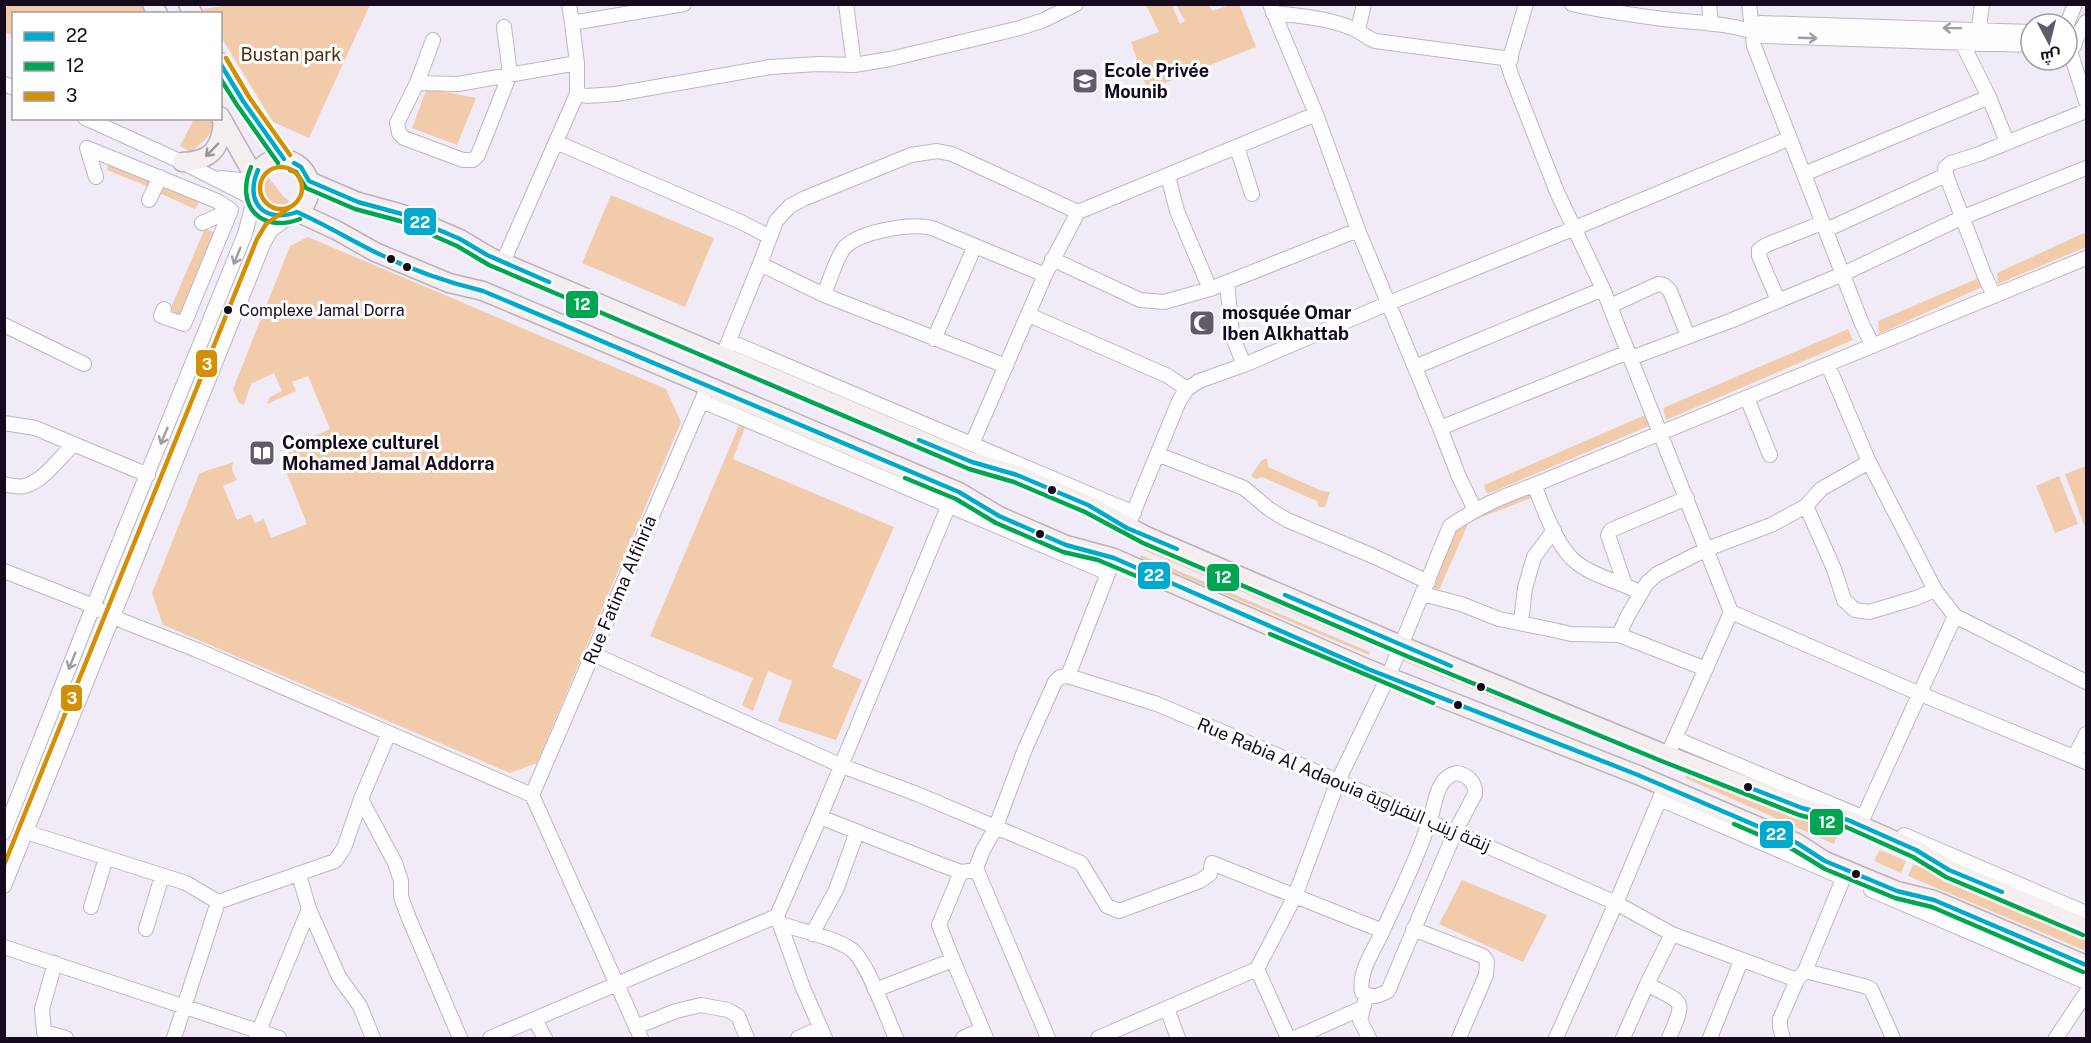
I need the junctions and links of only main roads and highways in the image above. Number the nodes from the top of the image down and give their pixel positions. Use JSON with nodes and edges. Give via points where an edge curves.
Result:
{"nodes":[{"id":1,"x":222,"y":65,"type":"edge"},
{"id":2,"x":222,"y":118,"type":"edge"},
{"id":3,"x":222,"y":120,"type":"edge"},
{"id":4,"x":284,"y":159,"type":"junction"},
{"id":5,"x":182,"y":162,"type":"road end"},
{"id":6,"x":309,"y":181,"type":"junction"},
{"id":7,"x":253,"y":189,"type":"junction"},
{"id":8,"x":295,"y":213,"type":"junction"},
{"id":9,"x":2086,"y":928,"type":"edge"},
{"id":10,"x":2086,"y":965,"type":"edge"}],
"edges":[{"from":1,"to":4,"type":"main road"},
{"from":2,"to":7,"type":"main road"},
{"from":3,"to":5,"type":"main road","one_way":true,"via":[[221,138],[213,152],[200,160]]},
{"from":4,"to":6,"type":"main road","via":[[301,167]]},
{"from":4,"to":7,"type":"main road","via":[[264,164]]},
{"from":6,"to":8,"type":"main road","via":[[308,198]]},
{"from":6,"to":9,"type":"main road","via":[[358,202],[402,214],[503,262],[726,348],[972,462],[1008,471],[1131,520],[1401,645],[1802,808],[1848,820],[1916,850],[1949,870]]},
{"from":7,"to":8,"type":"main road","via":[[264,212],[278,217]]},
{"from":8,"to":10,"type":"main road","via":[[449,283],[483,291],[705,393],[959,492],[999,516],[1111,566],[1662,793],[1797,843],[1839,871],[1892,894],[1934,900]]}]}
